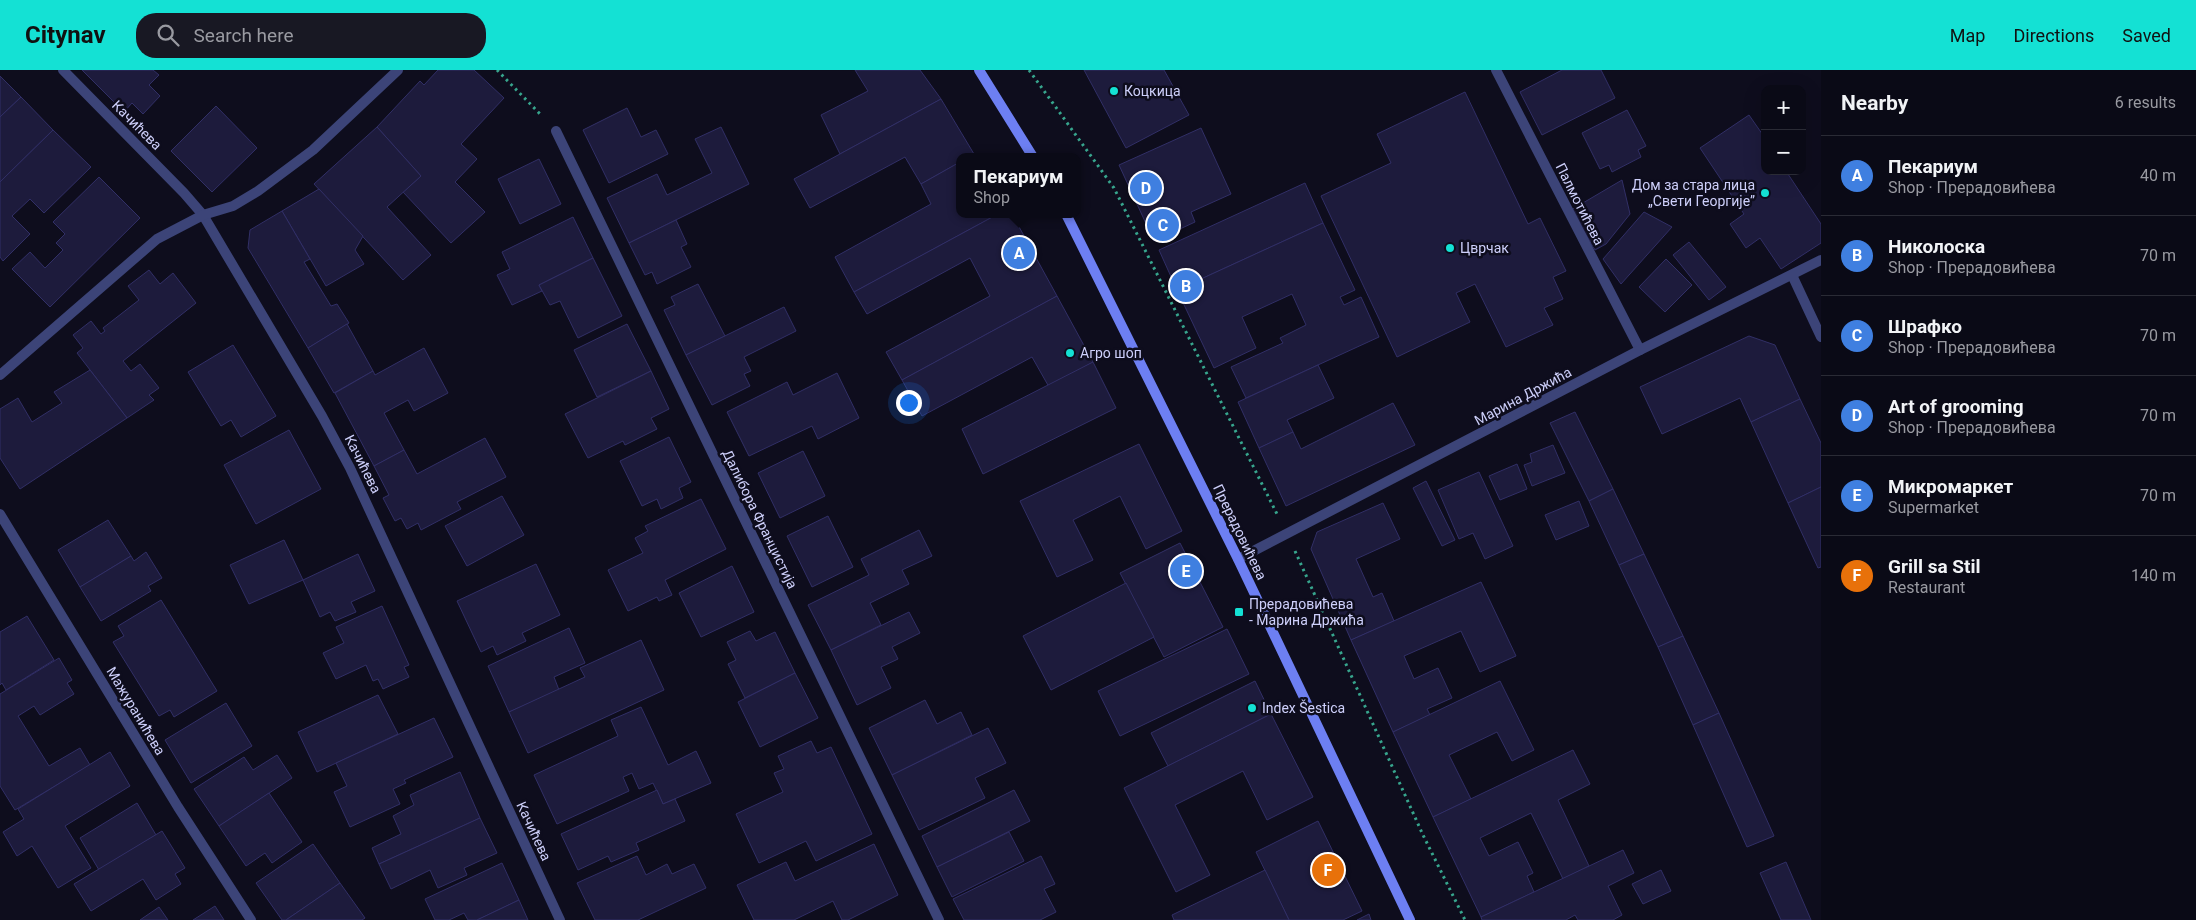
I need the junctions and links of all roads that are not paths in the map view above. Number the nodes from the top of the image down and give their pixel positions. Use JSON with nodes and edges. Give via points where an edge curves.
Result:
{"nodes":[{"id":1,"x":63,"y":70,"type":"edge"},
{"id":2,"x":398,"y":70,"type":"edge"},
{"id":3,"x":979,"y":70,"type":"edge"},
{"id":4,"x":1496,"y":70,"type":"edge"},
{"id":5,"x":556,"y":131,"type":"road end"},
{"id":6,"x":1031,"y":153,"type":"edge"},
{"id":7,"x":203,"y":215,"type":"junction"},
{"id":8,"x":1068,"y":218,"type":"edge"},
{"id":9,"x":1821,"y":260,"type":"edge"},
{"id":10,"x":1792,"y":275,"type":"junction"},
{"id":11,"x":1821,"y":337,"type":"edge"},
{"id":12,"x":1640,"y":350,"type":"junction"},
{"id":13,"x":0,"y":375,"type":"edge"},
{"id":14,"x":0,"y":514,"type":"edge"},
{"id":15,"x":1238,"y":559,"type":"junction"},
{"id":16,"x":251,"y":920,"type":"edge"},
{"id":17,"x":560,"y":920,"type":"edge"},
{"id":18,"x":939,"y":920,"type":"edge"},
{"id":19,"x":1410,"y":920,"type":"edge"}],
"edges":[{"from":1,"to":7,"type":"street","name":"Качићева"},
{"from":2,"to":7,"type":"street","via":[[285,172],[233,206]]},
{"from":3,"to":6,"type":"main road"},
{"from":4,"to":12,"type":"street","name":"Палмотићева"},
{"from":5,"to":18,"type":"street","name":"Далибора Францистија"},
{"from":7,"to":13,"type":"street","via":[[157,239]]},
{"from":7,"to":17,"type":"street","name":"Качићева","via":[[350,468]]},
{"from":8,"to":15,"type":"main road","name":"Прерадовићева"},
{"from":9,"to":10,"type":"street","name":"Марина Држића"},
{"from":10,"to":11,"type":"street"},
{"from":10,"to":12,"type":"street","name":"Марина Држића"},
{"from":12,"to":15,"type":"street","name":"Марина Држића"},
{"from":14,"to":16,"type":"street","name":"Мажуранићева","via":[[178,807]]},
{"from":15,"to":19,"type":"main road","name":"Прерадовићева"}]}
